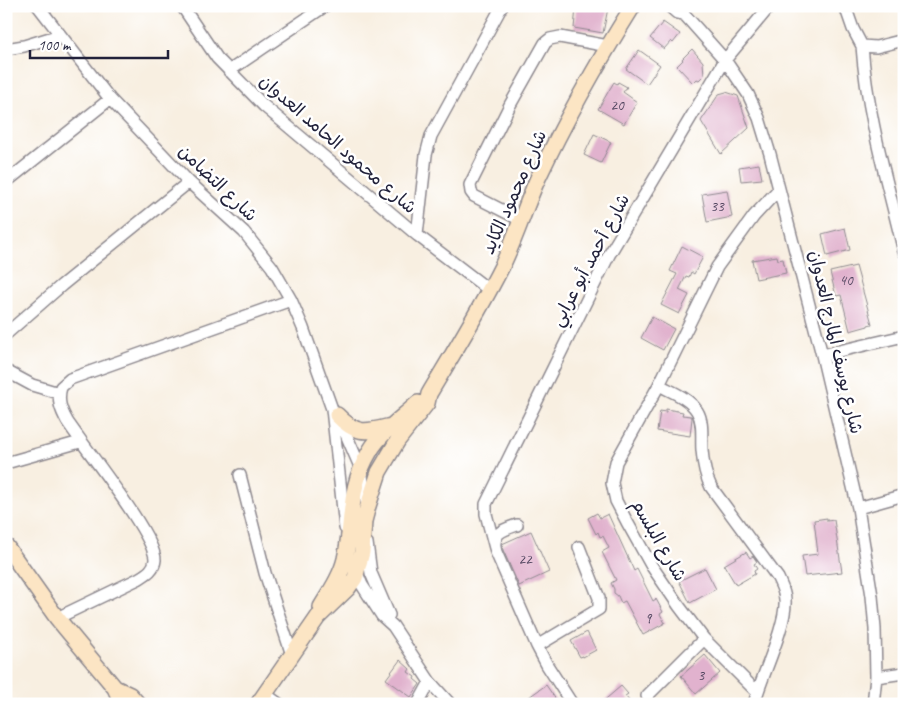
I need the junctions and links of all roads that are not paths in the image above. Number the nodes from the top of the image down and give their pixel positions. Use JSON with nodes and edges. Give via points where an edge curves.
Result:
{"nodes":[{"id":1,"x":38,"y":6,"type":"edge"},
{"id":2,"x":182,"y":6,"type":"edge"},
{"id":3,"x":325,"y":6,"type":"edge"},
{"id":4,"x":502,"y":6,"type":"edge"},
{"id":5,"x":633,"y":6,"type":"edge"},
{"id":6,"x":669,"y":6,"type":"edge"},
{"id":7,"x":770,"y":6,"type":"edge"},
{"id":8,"x":845,"y":6,"type":"edge"},
{"id":9,"x":683,"y":10,"type":"edge"},
{"id":10,"x":60,"y":35,"type":"junction"},
{"id":11,"x":904,"y":40,"type":"edge"},
{"id":12,"x":608,"y":46,"type":"junction"},
{"id":13,"x":862,"y":46,"type":"junction"},
{"id":14,"x":6,"y":49,"type":"edge"},
{"id":15,"x":725,"y":60,"type":"junction"},
{"id":16,"x":228,"y":71,"type":"junction"},
{"id":17,"x":110,"y":99,"type":"junction"},
{"id":18,"x":6,"y":182,"type":"edge"},
{"id":19,"x":190,"y":182,"type":"junction"},
{"id":20,"x":779,"y":189,"type":"junction"},
{"id":21,"x":521,"y":220,"type":"junction"},
{"id":22,"x":417,"y":235,"type":"junction"},
{"id":23,"x":904,"y":252,"type":"edge"},
{"id":24,"x":489,"y":290,"type":"junction"},
{"id":25,"x":291,"y":300,"type":"junction"},
{"id":26,"x":6,"y":334,"type":"edge"},
{"id":27,"x":904,"y":336,"type":"edge"},
{"id":28,"x":822,"y":355,"type":"junction"},
{"id":29,"x":6,"y":372,"type":"edge"},
{"id":30,"x":659,"y":385,"type":"junction"},
{"id":31,"x":59,"y":393,"type":"junction"},
{"id":32,"x":429,"y":394,"type":"junction"},
{"id":33,"x":335,"y":412,"type":"junction"},
{"id":34,"x":395,"y":424,"type":"junction"},
{"id":35,"x":80,"y":442,"type":"junction"},
{"id":36,"x":6,"y":463,"type":"edge"},
{"id":37,"x":361,"y":469,"type":"junction"},
{"id":38,"x":240,"y":474,"type":"dead end"},
{"id":39,"x":904,"y":495,"type":"edge"},
{"id":40,"x":368,"y":506,"type":"junction"},
{"id":41,"x":858,"y":508,"type":"junction"},
{"id":42,"x":517,"y":525,"type":"dead end"},
{"id":43,"x":6,"y":546,"type":"edge"},
{"id":44,"x":348,"y":546,"type":"junction"},
{"id":45,"x":495,"y":548,"type":"junction"},
{"id":46,"x":579,"y":548,"type":"dead end"},
{"id":47,"x":357,"y":574,"type":"junction"},
{"id":48,"x":318,"y":617,"type":"junction"},
{"id":49,"x":57,"y":618,"type":"junction"},
{"id":50,"x":393,"y":626,"type":"junction"},
{"id":51,"x":704,"y":639,"type":"junction"},
{"id":52,"x":537,"y":646,"type":"junction"},
{"id":53,"x":292,"y":655,"type":"junction"},
{"id":54,"x":904,"y":673,"type":"edge"},
{"id":55,"x":876,"y":677,"type":"junction"},
{"id":56,"x":430,"y":682,"type":"junction"},
{"id":57,"x":115,"y":688,"type":"junction"},
{"id":58,"x":757,"y":692,"type":"junction"},
{"id":59,"x":647,"y":696,"type":"dead end"},
{"id":60,"x":262,"y":699,"type":"edge"},
{"id":61,"x":122,"y":704,"type":"edge"},
{"id":62,"x":138,"y":704,"type":"edge"},
{"id":63,"x":279,"y":704,"type":"edge"},
{"id":64,"x":418,"y":704,"type":"edge"},
{"id":65,"x":450,"y":704,"type":"edge"},
{"id":66,"x":572,"y":704,"type":"edge"},
{"id":67,"x":754,"y":704,"type":"edge"},
{"id":68,"x":873,"y":704,"type":"edge"}],
"edges":[{"from":1,"to":10,"type":"street","name":"شارع التضامن"},
{"from":2,"to":16,"type":"street","name":"شارع محمود الحامد العدوان"},
{"from":3,"to":16,"type":"street"},
{"from":4,"to":22,"type":"street","via":[[431,136]]},
{"from":5,"to":12,"type":"street","name":"شارع محمود الكايد"},
{"from":6,"to":9,"type":"street","name":"شارع يوسف المارج العدوان","via":[[677,13]]},
{"from":7,"to":15,"type":"street","name":"شارع أحمد أبو عرابي"},
{"from":8,"to":13,"type":"street"},
{"from":9,"to":15,"type":"street","name":"شارع يوسف المارج العدوان"},
{"from":10,"to":14,"type":"street"},
{"from":10,"to":17,"type":"street","name":"شارع التضامن"},
{"from":11,"to":13,"type":"street","via":[[876,47]]},
{"from":12,"to":21,"type":"street","name":"شارع محمود الكايد","via":[[564,125]]},
{"from":12,"to":21,"type":"street","via":[[560,37],[545,43],[470,185],[474,196]]},
{"from":13,"to":23,"type":"street","via":[[871,113]]},
{"from":15,"to":20,"type":"street","name":"شارع يوسف المارج العدوان","via":[[748,94],[759,118]]},
{"from":15,"to":45,"type":"street","name":"شارع أحمد أبو عرابي","via":[[610,255],[486,504]]},
{"from":16,"to":22,"type":"street","name":"شارع محمود الحامد العدوان","via":[[264,106]]},
{"from":17,"to":18,"type":"street"},
{"from":17,"to":19,"type":"street","name":"شارع التضامن"},
{"from":19,"to":25,"type":"street","name":"شارع التضامن","via":[[255,244]]},
{"from":19,"to":26,"type":"street"},
{"from":20,"to":28,"type":"street","name":"شارع يوسف المارج العدوان"},
{"from":20,"to":30,"type":"street","name":"شارع البلسم","via":[[750,221],[717,267]]},
{"from":21,"to":24,"type":"street","name":"شارع محمود الكايد"},
{"from":22,"to":24,"type":"street","name":"شارع محمود الحامد العدوان"},
{"from":24,"to":32,"type":"street","name":"شارع محمود الكايد"},
{"from":25,"to":31,"type":"street","via":[[70,379]]},
{"from":25,"to":33,"type":"street","name":"شارع التضامن"},
{"from":27,"to":28,"type":"street"},
{"from":28,"to":41,"type":"street","name":"شارع يوسف المارج العدوان"},
{"from":29,"to":31,"type":"street"},
{"from":30,"to":51,"type":"street","name":"شارع البلسم","via":[[616,462],[612,482],[616,501],[651,565]]},
{"from":30,"to":58,"type":"street","via":[[683,398],[697,412],[701,420],[706,478],[778,578],[783,590],[783,621]]},
{"from":31,"to":35,"type":"street","via":[[60,409]]},
{"from":32,"to":34,"type":"street","name":"شارع محمود الكايد"},
{"from":32,"to":40,"type":"street","name":"شارع محمود الكايد","via":[[427,403],[398,440],[379,472]]},
{"from":33,"to":34,"type":"street","via":[[347,426],[362,432]]},
{"from":33,"to":37,"type":"street","name":"شارع التضامن"},
{"from":33,"to":44,"type":"street","name":"شارع التضامن"},
{"from":34,"to":37,"type":"street","name":"شارع محمود الكايد","via":[[376,443]]},
{"from":35,"to":36,"type":"street"},
{"from":35,"to":49,"type":"street","via":[[125,502],[154,552],[154,564],[138,579]]},
{"from":37,"to":40,"type":"street","name":"شارع التضامن"},
{"from":37,"to":44,"type":"street","name":"شارع محمود الكايد","via":[[351,502]]},
{"from":38,"to":53,"type":"street","via":[[265,573]]},
{"from":39,"to":41,"type":"street"},
{"from":40,"to":47,"type":"street","name":"شارع محمود الكايد"},
{"from":40,"to":50,"type":"street","name":"شارع التضامن","via":[[367,550],[371,573]]},
{"from":41,"to":55,"type":"street","name":"شارع يوسف المارج العدوان","via":[[872,596]]},
{"from":42,"to":45,"type":"street","via":[[502,530],[496,536]]},
{"from":43,"to":49,"type":"street"},
{"from":44,"to":47,"type":"street","name":"شارع التضامن"},
{"from":44,"to":48,"type":"street","name":"شارع محمود الكايد","via":[[341,571]]},
{"from":45,"to":52,"type":"street","name":"شارع أحمد أبو عرابي"},
{"from":46,"to":52,"type":"street","via":[[599,598],[599,608]]},
{"from":47,"to":48,"type":"street","name":"شارع محمود الكايد","via":[[348,588]]},
{"from":47,"to":50,"type":"street","name":"شارع التضامن","via":[[382,616]]},
{"from":48,"to":53,"type":"street","name":"شارع محمود الكايد"},
{"from":49,"to":57,"type":"street"},
{"from":50,"to":56,"type":"street","name":"شارع التضامن"},
{"from":51,"to":58,"type":"street","name":"شارع البلسم"},
{"from":51,"to":59,"type":"street"},
{"from":52,"to":66,"type":"street","name":"شارع أحمد أبو عرابي"},
{"from":53,"to":60,"type":"street","name":"شارع محمود الكايد"},
{"from":54,"to":55,"type":"street"},
{"from":55,"to":68,"type":"street","name":"شارع يوسف المارج العدوان"},
{"from":56,"to":64,"type":"street"},
{"from":56,"to":65,"type":"street","name":"شارع التضامن"},
{"from":57,"to":61,"type":"street"},
{"from":57,"to":62,"type":"street","via":[[130,695]]},
{"from":58,"to":67,"type":"street"},
{"from":60,"to":63,"type":"street"}]}
